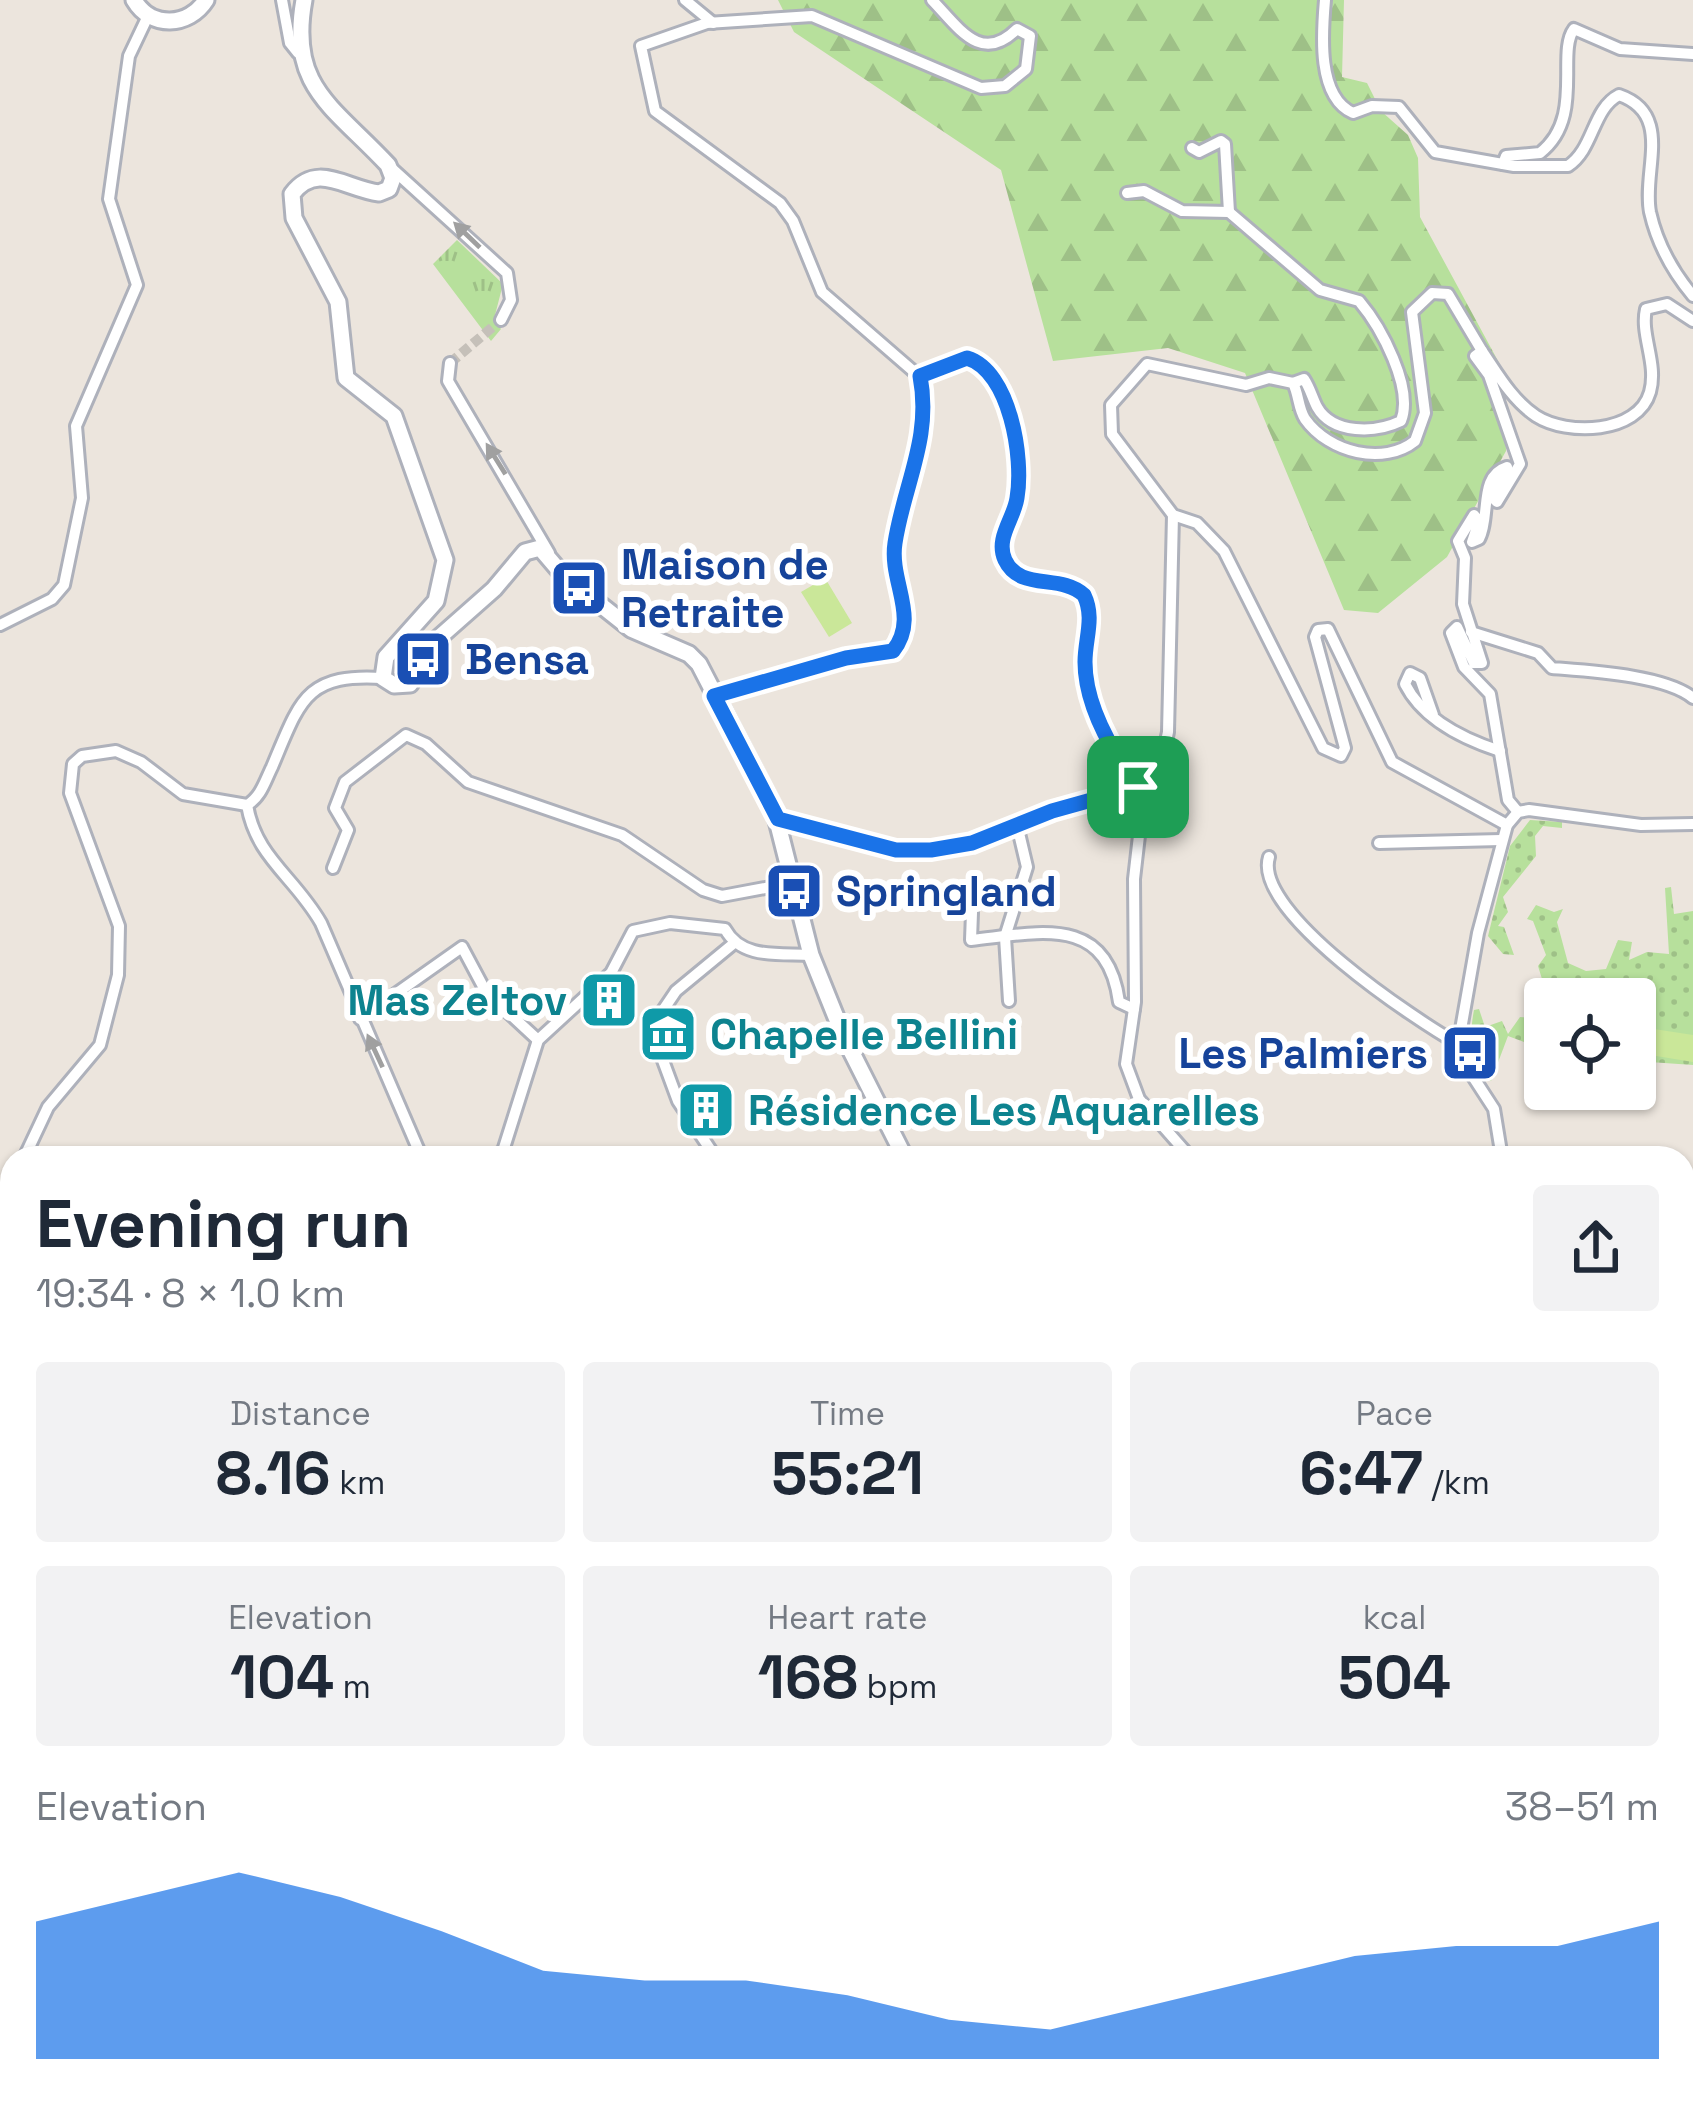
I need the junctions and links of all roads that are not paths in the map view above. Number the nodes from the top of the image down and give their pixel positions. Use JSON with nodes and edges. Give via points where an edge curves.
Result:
{"nodes":[{"id":1,"x":134,"y":0,"type":"edge"},
{"id":2,"x":206,"y":0,"type":"edge"},
{"id":3,"x":282,"y":0,"type":"edge"},
{"id":4,"x":304,"y":0,"type":"edge"},
{"id":5,"x":685,"y":0,"type":"edge"},
{"id":6,"x":932,"y":0,"type":"edge"},
{"id":7,"x":1325,"y":0,"type":"edge"},
{"id":8,"x":148,"y":16,"type":"junction"},
{"id":9,"x":713,"y":23,"type":"junction"},
{"id":10,"x":298,"y":52,"type":"junction"},
{"id":11,"x":1693,"y":54,"type":"edge"},
{"id":12,"x":1192,"y":148,"type":"dead end"},
{"id":13,"x":1503,"y":164,"type":"junction"},
{"id":14,"x":388,"y":165,"type":"junction"},
{"id":15,"x":1127,"y":193,"type":"dead end"},
{"id":16,"x":1229,"y":212,"type":"junction"},
{"id":17,"x":1693,"y":296,"type":"edge"},
{"id":18,"x":501,"y":320,"type":"dead end"},
{"id":19,"x":1693,"y":321,"type":"edge"},
{"id":20,"x":1482,"y":351,"type":"junction"},
{"id":21,"x":450,"y":363,"type":"dead end"},
{"id":22,"x":920,"y":376,"type":"junction"},
{"id":23,"x":1293,"y":383,"type":"junction"},
{"id":24,"x":1173,"y":514,"type":"junction"},
{"id":25,"x":550,"y":556,"type":"junction"},
{"id":26,"x":0,"y":625,"type":"edge"},
{"id":27,"x":1471,"y":632,"type":"junction"},
{"id":28,"x":383,"y":678,"type":"junction"},
{"id":29,"x":714,"y":696,"type":"junction"},
{"id":30,"x":1693,"y":698,"type":"edge"},
{"id":31,"x":1433,"y":715,"type":"dead end"},
{"id":32,"x":1500,"y":751,"type":"junction"},
{"id":33,"x":1138,"y":787,"type":"junction"},
{"id":34,"x":247,"y":805,"type":"junction"},
{"id":35,"x":1518,"y":812,"type":"junction"},
{"id":36,"x":778,"y":819,"type":"junction"},
{"id":37,"x":1693,"y":824,"type":"edge"},
{"id":38,"x":1507,"y":826,"type":"junction"},
{"id":39,"x":1018,"y":829,"type":"dead end"},
{"id":40,"x":1502,"y":840,"type":"junction"},
{"id":41,"x":1379,"y":843,"type":"dead end"},
{"id":42,"x":1269,"y":857,"type":"dead end"},
{"id":43,"x":333,"y":868,"type":"dead end"},
{"id":44,"x":792,"y":884,"type":"junction"},
{"id":45,"x":973,"y":884,"type":"dead end"},
{"id":46,"x":1005,"y":937,"type":"junction"},
{"id":47,"x":733,"y":944,"type":"junction"},
{"id":48,"x":811,"y":955,"type":"junction"},
{"id":49,"x":1010,"y":1001,"type":"dead end"},
{"id":50,"x":1133,"y":1009,"type":"junction"},
{"id":51,"x":360,"y":1019,"type":"junction"},
{"id":52,"x":538,"y":1040,"type":"junction"},
{"id":53,"x":1460,"y":1046,"type":"junction"},
{"id":54,"x":29,"y":1146,"type":"edge"},
{"id":55,"x":417,"y":1146,"type":"edge"},
{"id":56,"x":505,"y":1146,"type":"edge"},
{"id":57,"x":708,"y":1146,"type":"edge"},
{"id":58,"x":899,"y":1146,"type":"edge"},
{"id":59,"x":1180,"y":1146,"type":"edge"},
{"id":60,"x":1500,"y":1146,"type":"edge"}],
"edges":[{"from":1,"to":8,"type":"main road"},
{"from":2,"to":8,"type":"main road","via":[[189,19]]},
{"from":3,"to":10,"type":"street"},
{"from":4,"to":10,"type":"main road"},
{"from":5,"to":9,"type":"street"},
{"from":6,"to":9,"type":"street","via":[[986,47],[1017,29],[1030,35],[1026,69],[1005,86],[981,88],[812,16]]},
{"from":7,"to":13,"type":"street","via":[[1328,78],[1340,106],[1353,113],[1399,107],[1435,152]]},
{"from":8,"to":26,"type":"street","via":[[129,56],[109,199],[136,285],[76,426],[81,511],[64,585]]},
{"from":9,"to":22,"type":"street","via":[[641,46],[655,112],[780,203],[822,292]]},
{"from":10,"to":14,"type":"main road","via":[[313,84]]},
{"from":11,"to":13,"type":"street","via":[[1620,49],[1574,29],[1567,39],[1570,90],[1554,137],[1540,153]]},
{"from":12,"to":16,"type":"street","via":[[1225,144]]},
{"from":13,"to":17,"type":"street","via":[[1568,166],[1586,149],[1610,100],[1628,98],[1654,133],[1651,217],[1669,264]]},
{"from":18,"to":14,"type":"street","one_way":true,"via":[[511,300],[507,273]]},
{"from":14,"to":28,"type":"main road","via":[[393,178],[385,191],[319,176],[302,182],[290,201],[334,290],[346,378],[394,416],[443,542],[436,601],[386,657]]},
{"from":15,"to":16,"type":"street","via":[[1144,191],[1182,211]]},
{"from":16,"to":23,"type":"street","via":[[1320,290],[1363,306],[1406,409],[1387,428],[1350,428],[1319,411],[1304,379]]},
{"from":19,"to":20,"type":"street","via":[[1667,304],[1646,308],[1653,360],[1646,402],[1634,416],[1603,426],[1541,419]]},
{"from":20,"to":23,"type":"street","via":[[1448,294],[1432,293],[1412,312],[1423,429],[1390,456],[1322,435],[1306,420]]},
{"from":20,"to":27,"type":"street","via":[[1475,356],[1490,375],[1520,464],[1498,502],[1507,467],[1496,473],[1479,539],[1472,542],[1474,515],[1459,537]]},
{"from":25,"to":21,"type":"street","one_way":true,"via":[[448,381]]},
{"from":22,"to":29,"type":"street","via":[[924,436],[895,542],[905,636],[893,651]]},
{"from":22,"to":33,"type":"street","via":[[967,358],[996,379],[1019,475],[1000,546],[1023,579],[1056,580],[1084,595],[1091,616],[1084,667],[1106,740]]},
{"from":23,"to":24,"type":"street","via":[[1269,378],[1246,385],[1147,364],[1124,387],[1111,405],[1112,434]]},
{"from":24,"to":33,"type":"street","via":[[1168,732],[1163,756]]},
{"from":24,"to":38,"type":"street","via":[[1224,551],[1323,748],[1341,756],[1345,748],[1315,638],[1328,629],[1392,762]]},
{"from":25,"to":28,"type":"main road","via":[[525,551],[434,642],[410,684]]},
{"from":25,"to":29,"type":"main road","via":[[631,629],[694,658]]},
{"from":27,"to":30,"type":"street","via":[[1529,649],[1552,668],[1607,670]]},
{"from":27,"to":32,"type":"street","via":[[1481,664],[1459,628],[1451,633],[1464,667],[1490,694]]},
{"from":28,"to":34,"type":"street","via":[[318,686]]},
{"from":29,"to":36,"type":"main road"},
{"from":31,"to":32,"type":"street"},
{"from":32,"to":35,"type":"street","via":[[1508,800]]},
{"from":33,"to":36,"type":"street","via":[[931,850],[896,850]]},
{"from":33,"to":50,"type":"street"},
{"from":34,"to":51,"type":"street","via":[[253,841],[301,888]]},
{"from":34,"to":54,"type":"street","via":[[183,794],[116,751],[82,755],[73,764],[77,818],[119,926],[118,975],[91,1062],[61,1089]]},
{"from":35,"to":37,"type":"street"},
{"from":35,"to":38,"type":"street"},
{"from":36,"to":44,"type":"main road"},
{"from":38,"to":40,"type":"street"},
{"from":39,"to":46,"type":"street","via":[[1027,867]]},
{"from":40,"to":41,"type":"street"},
{"from":40,"to":53,"type":"street"},
{"from":42,"to":53,"type":"street","via":[[1268,875],[1297,922],[1390,1003]]},
{"from":43,"to":44,"type":"street","via":[[348,830],[335,808],[345,782],[406,735],[468,782],[622,835],[703,890],[722,896]]},
{"from":44,"to":48,"type":"main road"},
{"from":45,"to":46,"type":"street","via":[[971,940]]},
{"from":46,"to":49,"type":"street"},
{"from":46,"to":50,"type":"street","via":[[1088,939],[1101,950],[1119,1002]]},
{"from":47,"to":48,"type":"street"},
{"from":47,"to":52,"type":"street","via":[[725,929],[670,923],[633,932],[610,973]]},
{"from":47,"to":57,"type":"street","via":[[676,992],[651,1028],[678,1101]]},
{"from":48,"to":58,"type":"main road"},
{"from":50,"to":59,"type":"street","via":[[1130,1081]]},
{"from":51,"to":52,"type":"street","via":[[462,947],[486,992]]},
{"from":55,"to":51,"type":"street","one_way":true},
{"from":52,"to":56,"type":"street"},
{"from":53,"to":60,"type":"street","via":[[1494,1109]]}]}
